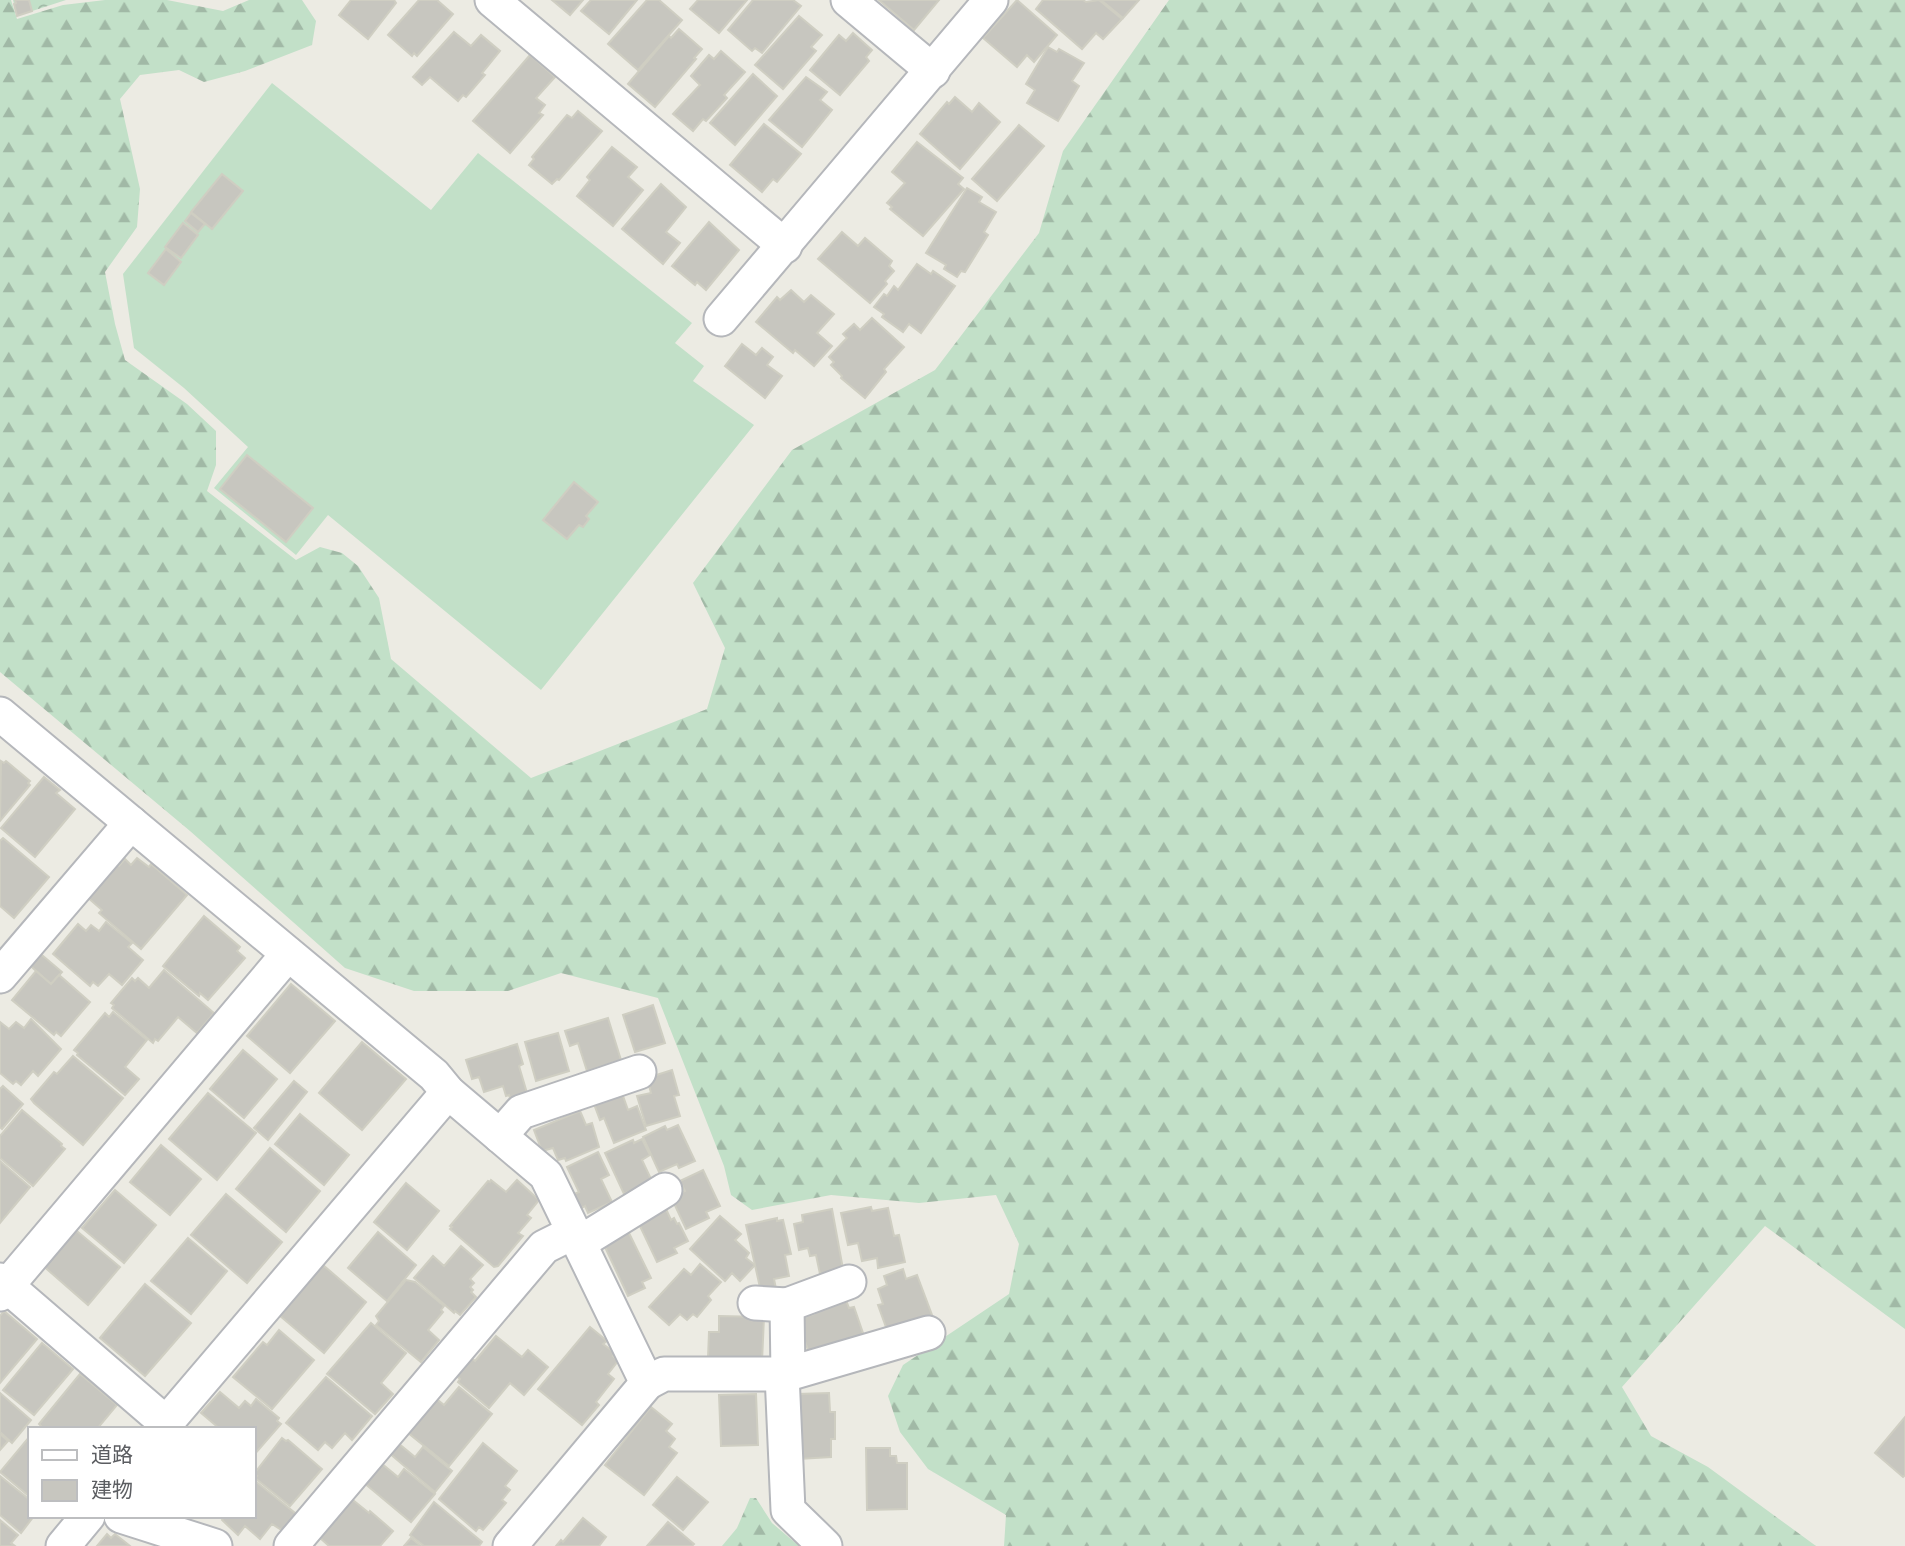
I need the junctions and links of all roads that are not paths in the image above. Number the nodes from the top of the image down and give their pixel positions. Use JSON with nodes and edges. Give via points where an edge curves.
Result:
{"nodes":[{"id":1,"x":492,"y":0,"type":"edge"},
{"id":2,"x":848,"y":0,"type":"edge"},
{"id":3,"x":991,"y":0,"type":"edge"},
{"id":4,"x":933,"y":71,"type":"junction"},
{"id":5,"x":785,"y":246,"type":"junction"},
{"id":6,"x":722,"y":319,"type":"dead end"},
{"id":7,"x":0,"y":714,"type":"edge"},
{"id":8,"x":131,"y":823,"type":"junction"},
{"id":9,"x":288,"y":954,"type":"junction"},
{"id":10,"x":0,"y":976,"type":"edge"},
{"id":11,"x":639,"y":1072,"type":"dead end"},
{"id":12,"x":448,"y":1092,"type":"junction"},
{"id":13,"x":500,"y":1136,"type":"junction"},
{"id":14,"x":665,"y":1190,"type":"dead end"},
{"id":15,"x":576,"y":1237,"type":"junction"},
{"id":16,"x":849,"y":1282,"type":"dead end"},
{"id":17,"x":2,"y":1287,"type":"edge"},
{"id":18,"x":928,"y":1333,"type":"dead end"},
{"id":19,"x":785,"y":1374,"type":"junction"},
{"id":20,"x":646,"y":1382,"type":"junction"},
{"id":21,"x":164,"y":1426,"type":"edge"},
{"id":22,"x":86,"y":1518,"type":"edge"},
{"id":23,"x":127,"y":1518,"type":"edge"},
{"id":24,"x":63,"y":1546,"type":"edge"},
{"id":25,"x":215,"y":1546,"type":"edge"},
{"id":26,"x":291,"y":1546,"type":"edge"},
{"id":27,"x":510,"y":1546,"type":"edge"},
{"id":28,"x":825,"y":1546,"type":"edge"}],
"edges":[{"from":1,"to":5,"type":"street"},
{"from":2,"to":4,"type":"street"},
{"from":3,"to":4,"type":"street"},
{"from":4,"to":5,"type":"street"},
{"from":5,"to":6,"type":"street"},
{"from":7,"to":8,"type":"street"},
{"from":8,"to":9,"type":"street"},
{"from":8,"to":10,"type":"street"},
{"from":9,"to":12,"type":"street","via":[[434,1075]]},
{"from":9,"to":17,"type":"street"},
{"from":11,"to":13,"type":"street","via":[[521,1112]]},
{"from":12,"to":13,"type":"street"},
{"from":12,"to":21,"type":"street"},
{"from":13,"to":15,"type":"street","via":[[546,1175]]},
{"from":14,"to":15,"type":"street"},
{"from":15,"to":20,"type":"street"},
{"from":15,"to":26,"type":"street","via":[[544,1247]]},
{"from":16,"to":19,"type":"street","via":[[771,1304]]},
{"from":17,"to":21,"type":"street"},
{"from":18,"to":19,"type":"street"},
{"from":19,"to":20,"type":"street","via":[[664,1374]]},
{"from":19,"to":28,"type":"street","via":[[788,1510]]},
{"from":20,"to":27,"type":"street"},
{"from":22,"to":24,"type":"street"},
{"from":23,"to":25,"type":"street"}]}
